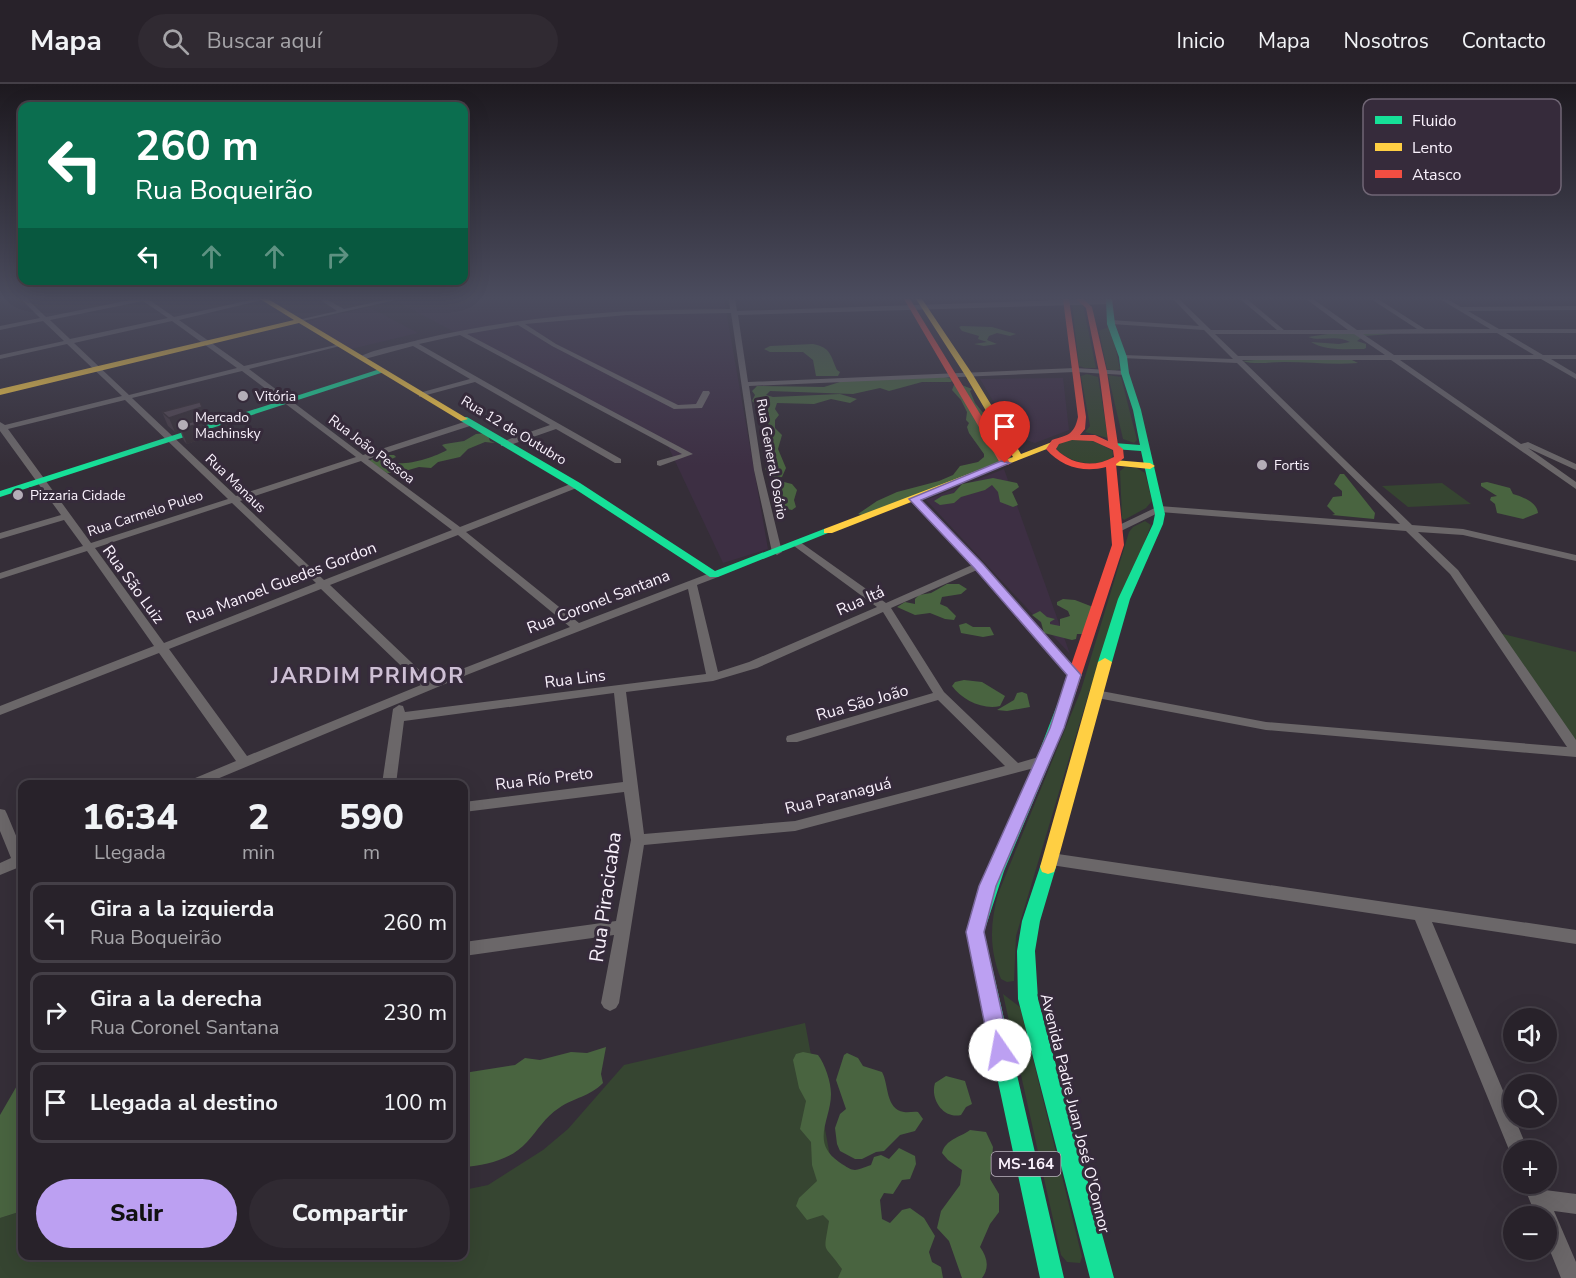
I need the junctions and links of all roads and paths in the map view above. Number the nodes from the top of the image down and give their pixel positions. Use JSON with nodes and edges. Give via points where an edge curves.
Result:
{"nodes":[{"id":1,"x":83,"y":355,"type":"edge"},
{"id":2,"x":159,"y":355,"type":"edge"},
{"id":3,"x":224,"y":355,"type":"edge"},
{"id":4,"x":299,"y":355,"type":"edge"},
{"id":5,"x":355,"y":355,"type":"edge"},
{"id":6,"x":373,"y":355,"type":"edge"},
{"id":7,"x":432,"y":355,"type":"edge"},
{"id":8,"x":501,"y":355,"type":"edge"},
{"id":9,"x":572,"y":355,"type":"edge"},
{"id":10,"x":741,"y":355,"type":"edge"},
{"id":11,"x":939,"y":355,"type":"edge"},
{"id":12,"x":956,"y":355,"type":"edge"},
{"id":13,"x":1075,"y":355,"type":"edge"},
{"id":14,"x":1100,"y":355,"type":"edge"},
{"id":15,"x":1234,"y":355,"type":"edge"},
{"id":16,"x":1386,"y":355,"type":"edge"},
{"id":17,"x":1540,"y":355,"type":"edge"},
{"id":18,"x":1123,"y":357,"type":"joint"},
{"id":19,"x":1544,"y":357,"type":"junction"},
{"id":20,"x":1576,"y":357,"type":"edge"},
{"id":21,"x":361,"y":358,"type":"junction"},
{"id":22,"x":1390,"y":358,"type":"junction"},
{"id":23,"x":1240,"y":361,"type":"junction"},
{"id":24,"x":1554,"y":363,"type":"junction"},
{"id":25,"x":1576,"y":363,"type":"edge"},
{"id":26,"x":1399,"y":364,"type":"junction"},
{"id":27,"x":98,"y":369,"type":"junction"},
{"id":28,"x":242,"y":369,"type":"junction"},
{"id":29,"x":1075,"y":370,"type":"junction"},
{"id":30,"x":383,"y":371,"type":"junction"},
{"id":31,"x":1103,"y":372,"type":"junction"},
{"id":32,"x":1125,"y":373,"type":"junction"},
{"id":33,"x":969,"y":375,"type":"junction"},
{"id":34,"x":952,"y":376,"type":"junction"},
{"id":35,"x":1576,"y":377,"type":"edge"},
{"id":36,"x":476,"y":381,"type":"junction"},
{"id":37,"x":745,"y":384,"type":"junction"},
{"id":38,"x":0,"y":392,"type":"edge"},
{"id":39,"x":706,"y":393,"type":"dead end"},
{"id":40,"x":422,"y":395,"type":"junction"},
{"id":41,"x":126,"y":398,"type":"junction"},
{"id":42,"x":287,"y":402,"type":"junction"},
{"id":43,"x":470,"y":423,"type":"junction"},
{"id":44,"x":556,"y":426,"type":"junction"},
{"id":45,"x":1,"y":427,"type":"edge"},
{"id":46,"x":1494,"y":430,"type":"junction"},
{"id":47,"x":1072,"y":437,"type":"junction"},
{"id":48,"x":170,"y":439,"type":"junction"},
{"id":49,"x":504,"y":444,"type":"junction"},
{"id":50,"x":1052,"y":445,"type":"junction"},
{"id":51,"x":1114,"y":445,"type":"junction"},
{"id":52,"x":1145,"y":448,"type":"junction"},
{"id":53,"x":1018,"y":457,"type":"junction"},
{"id":54,"x":361,"y":458,"type":"junction"},
{"id":55,"x":618,"y":461,"type":"dead end"},
{"id":56,"x":1070,"y":462,"type":"junction"},
{"id":57,"x":660,"y":463,"type":"dead end"},
{"id":58,"x":1005,"y":463,"type":"junction"},
{"id":59,"x":1113,"y":464,"type":"junction"},
{"id":60,"x":1150,"y":466,"type":"junction"},
{"id":61,"x":1576,"y":467,"type":"edge"},
{"id":62,"x":41,"y":480,"type":"junction"},
{"id":63,"x":576,"y":485,"type":"junction"},
{"id":64,"x":1576,"y":486,"type":"edge"},
{"id":65,"x":0,"y":494,"type":"edge"},
{"id":66,"x":233,"y":499,"type":"junction"},
{"id":67,"x":915,"y":499,"type":"junction"},
{"id":68,"x":1115,"y":500,"type":"junction"},
{"id":69,"x":1159,"y":509,"type":"junction"},
{"id":70,"x":66,"y":516,"type":"junction"},
{"id":71,"x":1118,"y":529,"type":"junction"},
{"id":72,"x":1411,"y":529,"type":"junction"},
{"id":73,"x":459,"y":531,"type":"junction"},
{"id":74,"x":0,"y":536,"type":"edge"},
{"id":75,"x":797,"y":544,"type":"junction"},
{"id":76,"x":88,"y":546,"type":"junction"},
{"id":77,"x":777,"y":552,"type":"junction"},
{"id":78,"x":1576,"y":558,"type":"edge"},
{"id":79,"x":979,"y":566,"type":"junction"},
{"id":80,"x":714,"y":575,"type":"junction"},
{"id":81,"x":0,"y":576,"type":"edge"},
{"id":82,"x":322,"y":584,"type":"junction"},
{"id":83,"x":692,"y":584,"type":"junction"},
{"id":84,"x":885,"y":607,"type":"junction"},
{"id":85,"x":578,"y":628,"type":"junction"},
{"id":86,"x":161,"y":646,"type":"junction"},
{"id":87,"x":753,"y":665,"type":"joint"},
{"id":88,"x":1074,"y":675,"type":"junction"},
{"id":89,"x":713,"y":677,"type":"junction"},
{"id":90,"x":429,"y":686,"type":"junction"},
{"id":91,"x":620,"y":689,"type":"junction"},
{"id":92,"x":1096,"y":694,"type":"junction"},
{"id":93,"x":940,"y":695,"type":"junction"},
{"id":94,"x":399,"y":699,"type":"junction"},
{"id":95,"x":0,"y":711,"type":"edge"},
{"id":96,"x":399,"y":717,"type":"junction"},
{"id":97,"x":792,"y":739,"type":"dead end"},
{"id":98,"x":1576,"y":751,"type":"edge"},
{"id":99,"x":1042,"y":761,"type":"junction"},
{"id":100,"x":244,"y":762,"type":"junction"},
{"id":101,"x":1015,"y":768,"type":"junction"},
{"id":102,"x":202,"y":780,"type":"edge"},
{"id":103,"x":390,"y":780,"type":"edge"},
{"id":104,"x":630,"y":786,"type":"junction"},
{"id":105,"x":468,"y":806,"type":"edge"},
{"id":106,"x":0,"y":814,"type":"edge"},
{"id":107,"x":638,"y":840,"type":"junction"},
{"id":108,"x":18,"y":853,"type":"edge"},
{"id":109,"x":1051,"y":859,"type":"junction"},
{"id":110,"x":18,"y":861,"type":"edge"},
{"id":111,"x":0,"y":869,"type":"edge"},
{"id":112,"x":1420,"y":914,"type":"junction"},
{"id":113,"x":624,"y":927,"type":"junction"},
{"id":114,"x":1576,"y":937,"type":"edge"},
{"id":115,"x":468,"y":948,"type":"edge"},
{"id":116,"x":610,"y":1003,"type":"dead end"},
{"id":117,"x":1515,"y":1140,"type":"edge"},
{"id":118,"x":1537,"y":1194,"type":"edge"},
{"id":119,"x":1545,"y":1194,"type":"edge"},
{"id":120,"x":1576,"y":1204,"type":"edge"},
{"id":121,"x":1052,"y":1278,"type":"edge"},
{"id":122,"x":1102,"y":1278,"type":"edge"},
{"id":123,"x":1572,"y":1278,"type":"edge"}],
"edges":[{"from":1,"to":27,"type":"street","name":"Rua Manaus"},
{"from":2,"to":27,"type":"main road"},
{"from":3,"to":28,"type":"street","name":"Rua João Pessoa"},
{"from":4,"to":28,"type":"street"},
{"from":5,"to":21,"type":"main road","name":"Rua 12 de Outubro"},
{"from":6,"to":21,"type":"street"},
{"from":7,"to":36,"type":"street"},
{"from":8,"to":57,"type":"street","via":[[689,454]]},
{"from":9,"to":39,"type":"street","via":[[677,407],[702,405]]},
{"from":10,"to":37,"type":"street","name":"Rua General Osório"},
{"from":11,"to":34,"type":"main road"},
{"from":12,"to":33,"type":"main road"},
{"from":13,"to":29,"type":"main road"},
{"from":14,"to":31,"type":"main road","number":"MS-164"},
{"from":15,"to":23,"type":"street"},
{"from":16,"to":22,"type":"street"},
{"from":17,"to":19,"type":"street"},
{"from":18,"to":23,"type":"street"},
{"from":18,"to":32,"type":"main road","name":"Avenida Padre Juan José O'Connor"},
{"from":19,"to":20,"type":"street"},
{"from":19,"to":22,"type":"street"},
{"from":19,"to":24,"type":"street"},
{"from":21,"to":30,"type":"main road","name":"Rua 12 de Outubro"},
{"from":22,"to":23,"type":"street"},
{"from":22,"to":26,"type":"street"},
{"from":23,"to":26,"type":"street"},
{"from":23,"to":72,"type":"street"},
{"from":24,"to":25,"type":"street"},
{"from":24,"to":26,"type":"street"},
{"from":24,"to":35,"type":"street"},
{"from":26,"to":46,"type":"street"},
{"from":27,"to":38,"type":"main road"},
{"from":27,"to":41,"type":"street","name":"Rua Manaus"},
{"from":28,"to":41,"type":"street"},
{"from":28,"to":42,"type":"street","name":"Rua João Pessoa"},
{"from":29,"to":31,"type":"street"},
{"from":29,"to":33,"type":"street"},
{"from":29,"to":47,"type":"main road","via":[[1082,424]]},
{"from":30,"to":40,"type":"main road","name":"Rua 12 de Outubro"},
{"from":30,"to":42,"type":"main road"},
{"from":31,"to":32,"type":"street"},
{"from":31,"to":51,"type":"main road","number":"MS-164"},
{"from":32,"to":52,"type":"main road","name":"Avenida Padre Juan José O'Connor"},
{"from":33,"to":34,"type":"street"},
{"from":33,"to":53,"type":"main road"},
{"from":34,"to":37,"type":"street"},
{"from":34,"to":58,"type":"main road"},
{"from":36,"to":40,"type":"street"},
{"from":36,"to":44,"type":"street"},
{"from":37,"to":77,"type":"street","name":"Rua General Osório","via":[[758,470]]},
{"from":40,"to":43,"type":"main road","name":"Rua 12 de Outubro"},
{"from":41,"to":45,"type":"street"},
{"from":41,"to":48,"type":"street","name":"Rua Manaus"},
{"from":42,"to":48,"type":"main road"},
{"from":42,"to":54,"type":"street","name":"Rua João Pessoa"},
{"from":43,"to":49,"type":"main road","name":"Rua 12 de Outubro"},
{"from":43,"to":54,"type":"street","name":"Rua Carmelo Puleo"},
{"from":44,"to":49,"type":"street"},
{"from":44,"to":55,"type":"street"},
{"from":45,"to":62,"type":"street","name":"Rua São Luiz"},
{"from":46,"to":61,"type":"street"},
{"from":46,"to":64,"type":"street"},
{"from":47,"to":50,"type":"main road","name":"Rua Coronel Santana"},
{"from":47,"to":51,"type":"main road","via":[[1095,438]]},
{"from":48,"to":62,"type":"main road"},
{"from":48,"to":66,"type":"street","name":"Rua Manaus"},
{"from":49,"to":63,"type":"main road","name":"Rua 12 de Outubro"},
{"from":50,"to":53,"type":"main road","name":"Rua Coronel Santana"},
{"from":50,"to":56,"type":"main road","via":[[1054,454]]},
{"from":51,"to":52,"type":"main road"},
{"from":51,"to":59,"type":"main road","number":"MS-164","via":[[1120,455]]},
{"from":52,"to":60,"type":"main road","name":"Avenida Padre Juan José O'Connor"},
{"from":53,"to":56,"type":"main road","name":"Rua Coronel Santana"},
{"from":53,"to":58,"type":"main road","name":"Rua Coronel Santana"},
{"from":54,"to":66,"type":"street","name":"Rua Carmelo Puleo"},
{"from":54,"to":73,"type":"street","name":"Rua João Pessoa"},
{"from":56,"to":59,"type":"main road","name":"Rua Coronel Santana","via":[[1098,467]]},
{"from":56,"to":68,"type":"main road","via":[[1094,478]]},
{"from":58,"to":67,"type":"main road","name":"Rua Coronel Santana"},
{"from":59,"to":60,"type":"main road","name":"Rua Coronel Santana"},
{"from":59,"to":68,"type":"main road","number":"MS-164"},
{"from":60,"to":69,"type":"main road","name":"Avenida Padre Juan José O'Connor"},
{"from":62,"to":65,"type":"main road"},
{"from":62,"to":70,"type":"street","name":"Rua São Luiz"},
{"from":63,"to":73,"type":"street","name":"Rua Manoel Guedes Gordon"},
{"from":63,"to":80,"type":"main road","name":"Rua 12 de Outubro"},
{"from":66,"to":76,"type":"street","name":"Rua Carmelo Puleo"},
{"from":66,"to":82,"type":"street","name":"Rua Manaus"},
{"from":67,"to":75,"type":"main road","name":"Rua Coronel Santana"},
{"from":67,"to":79,"type":"street"},
{"from":68,"to":71,"type":"main road","number":"MS-164"},
{"from":69,"to":71,"type":"street"},
{"from":69,"to":72,"type":"street"},
{"from":69,"to":92,"type":"main road","name":"Avenida Padre Juan José O'Connor","via":[[1158,524],[1124,599]]},
{"from":70,"to":74,"type":"street"},
{"from":70,"to":76,"type":"street","name":"Rua São Luiz"},
{"from":71,"to":88,"type":"main road","number":"MS-164","via":[[1118,545]]},
{"from":72,"to":78,"type":"street","via":[[1463,532]]},
{"from":72,"to":98,"type":"street","via":[[1454,572]]},
{"from":73,"to":82,"type":"street","name":"Rua Manoel Guedes Gordon"},
{"from":73,"to":85,"type":"street","name":"Rua João Pessoa"},
{"from":75,"to":77,"type":"main road","name":"Rua Coronel Santana"},
{"from":75,"to":84,"type":"street"},
{"from":76,"to":81,"type":"street","name":"Rua Carmelo Puleo"},
{"from":76,"to":86,"type":"street","name":"Rua São Luiz"},
{"from":77,"to":80,"type":"main road","name":"Rua Coronel Santana"},
{"from":79,"to":84,"type":"street","name":"Rua Itá"},
{"from":79,"to":88,"type":"street"},
{"from":80,"to":83,"type":"street","name":"Rua Coronel Santana"},
{"from":82,"to":86,"type":"street","name":"Rua Manoel Guedes Gordon"},
{"from":82,"to":90,"type":"street","name":"Rua Manaus"},
{"from":83,"to":85,"type":"street","name":"Rua Coronel Santana"},
{"from":83,"to":89,"type":"street"},
{"from":84,"to":87,"type":"street","name":"Rua Itá"},
{"from":84,"to":93,"type":"street"},
{"from":85,"to":90,"type":"street","name":"Rua Coronel Santana"},
{"from":86,"to":95,"type":"street","name":"Rua Manoel Guedes Gordon"},
{"from":86,"to":100,"type":"street","name":"Rua São Luiz"},
{"from":87,"to":89,"type":"street","name":"Rua Lins"},
{"from":88,"to":99,"type":"main road","number":"MS-164"},
{"from":89,"to":91,"type":"street","name":"Rua Lins"},
{"from":90,"to":94,"type":"street","name":"Rua Coronel Santana"},
{"from":91,"to":96,"type":"street","name":"Rua Lins"},
{"from":91,"to":104,"type":"street","name":"Rua Piracicaba"},
{"from":92,"to":98,"type":"street","via":[[1266,726]]},
{"from":92,"to":109,"type":"main road","name":"Avenida Padre Juan José O'Connor"},
{"from":93,"to":97,"type":"street","name":"Rua São João"},
{"from":93,"to":101,"type":"street"},
{"from":94,"to":96,"type":"street"},
{"from":94,"to":100,"type":"street","name":"Rua Coronel Santana"},
{"from":96,"to":103,"type":"street"},
{"from":99,"to":101,"type":"street","name":"Rua Paranaguá"},
{"from":99,"to":121,"type":"main road","number":"MS-164","via":[[988,886],[975,932]]},
{"from":100,"to":102,"type":"street","name":"Rua Coronel Santana"},
{"from":101,"to":107,"type":"street","name":"Rua Paranaguá","via":[[795,826]]},
{"from":104,"to":105,"type":"street","name":"Rua Río Preto"},
{"from":104,"to":107,"type":"street","name":"Rua Piracicaba"},
{"from":106,"to":108,"type":"street"},
{"from":107,"to":113,"type":"street","name":"Rua Piracicaba"},
{"from":109,"to":112,"type":"street"},
{"from":109,"to":122,"type":"main road","name":"Avenida Padre Juan José O'Connor","via":[[1031,921],[1026,951],[1028,999]]},
{"from":110,"to":111,"type":"street"},
{"from":112,"to":114,"type":"street"},
{"from":112,"to":117,"type":"street"},
{"from":113,"to":115,"type":"street"},
{"from":113,"to":116,"type":"street","name":"Rua Piracicaba"},
{"from":118,"to":123,"type":"street"},
{"from":119,"to":120,"type":"street"}]}
